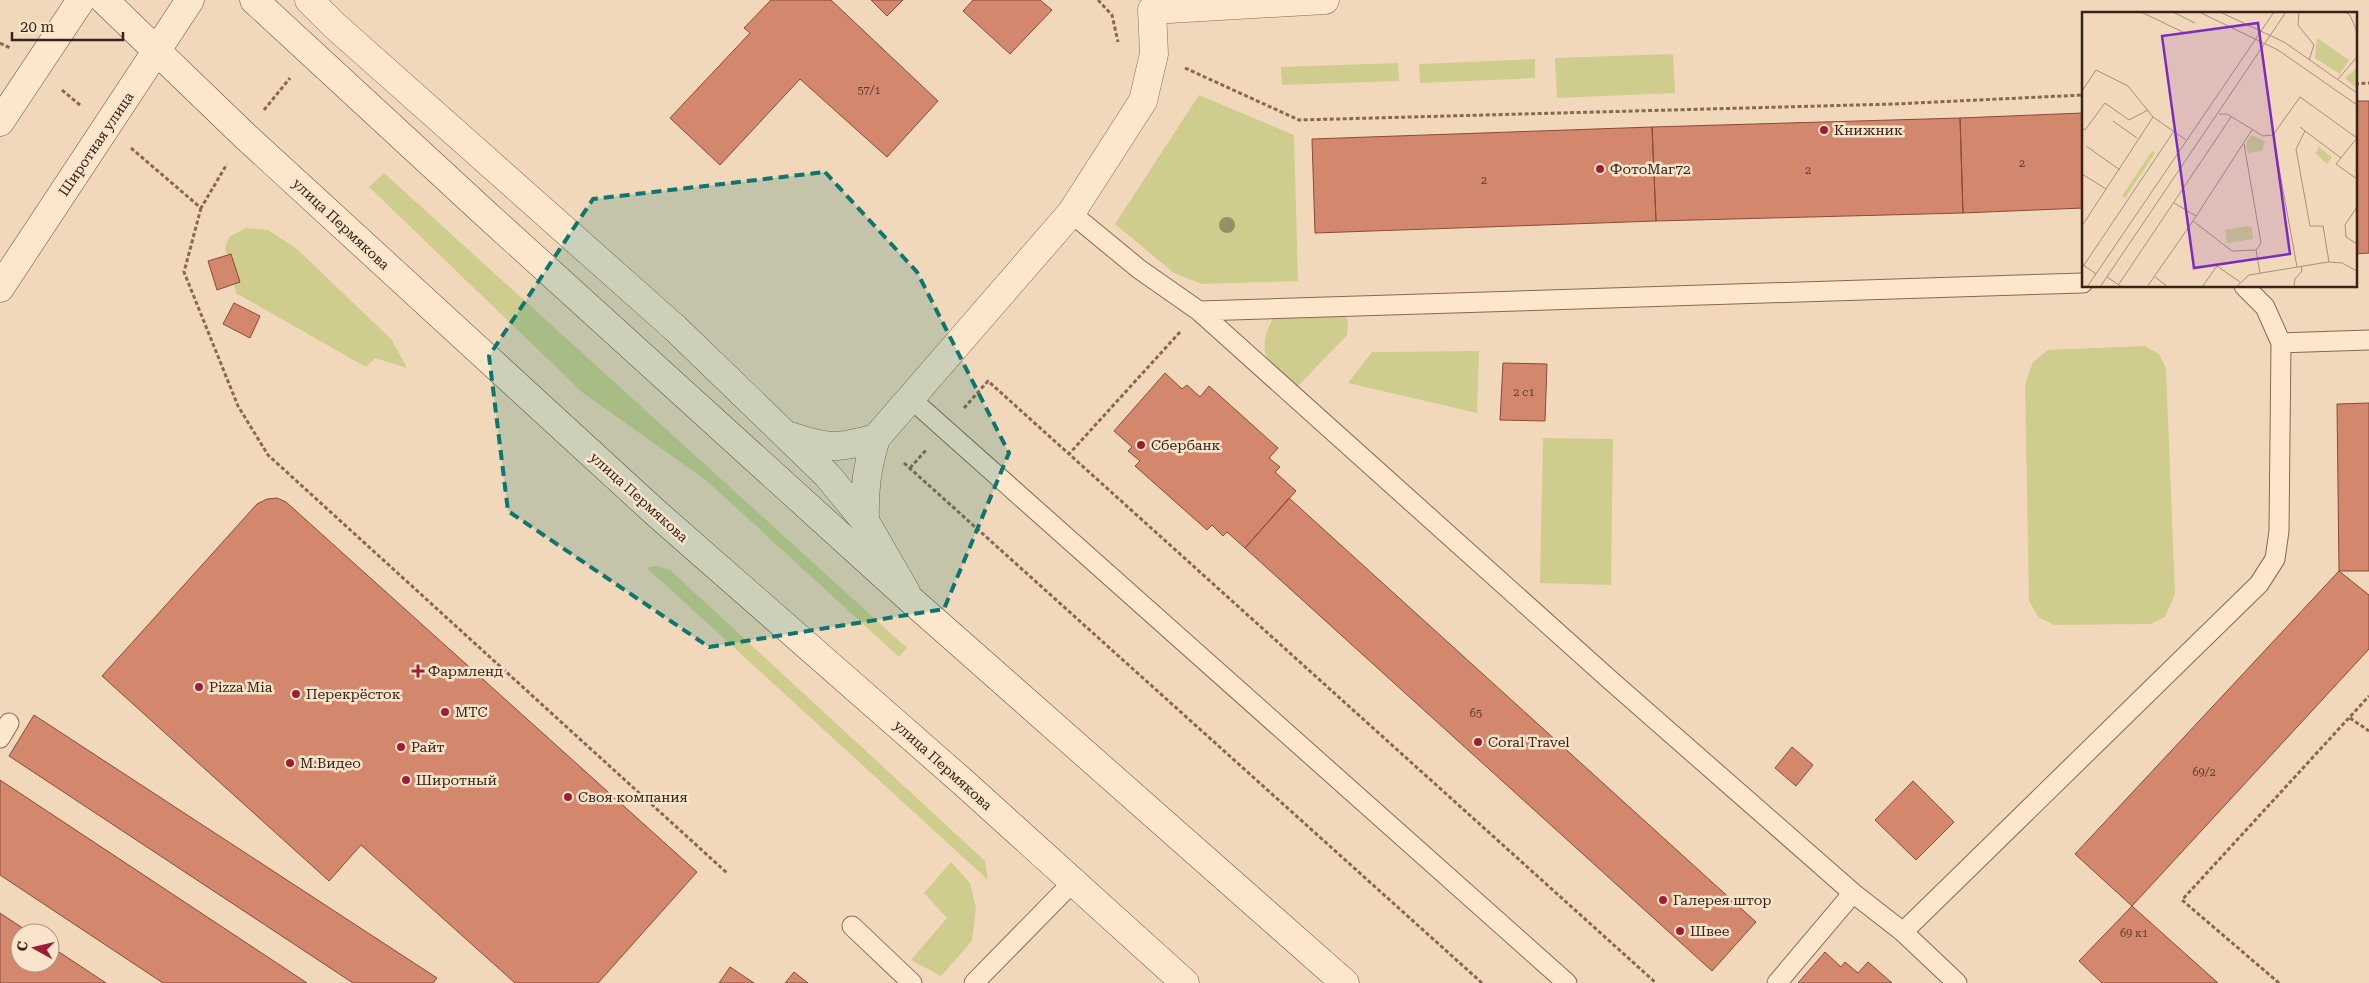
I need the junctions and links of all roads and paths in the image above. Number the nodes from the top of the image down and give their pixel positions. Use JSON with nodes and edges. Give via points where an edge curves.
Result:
{"nodes":[{"id":1,"x":80,"y":0,"type":"edge"},
{"id":2,"x":104,"y":0,"type":"edge"},
{"id":3,"x":190,"y":0,"type":"edge"},
{"id":4,"x":254,"y":0,"type":"edge"},
{"id":5,"x":309,"y":0,"type":"edge"},
{"id":6,"x":1098,"y":0,"type":"edge"},
{"id":7,"x":1325,"y":0,"type":"edge"},
{"id":8,"x":1147,"y":5,"type":"edge"},
{"id":9,"x":1120,"y":49,"type":"dead end"},
{"id":10,"x":157,"y":53,"type":"junction"},
{"id":11,"x":1154,"y":54,"type":"junction"},
{"id":12,"x":2356,"y":84,"type":"edge"},
{"id":13,"x":2369,"y":84,"type":"edge"},
{"id":14,"x":2082,"y":95,"type":"edge"},
{"id":15,"x":0,"y":122,"type":"edge"},
{"id":16,"x":201,"y":208,"type":"dead end"},
{"id":17,"x":1071,"y":213,"type":"junction"},
{"id":18,"x":2082,"y":283,"type":"edge"},
{"id":19,"x":0,"y":288,"type":"edge"},
{"id":20,"x":2246,"y":288,"type":"edge"},
{"id":21,"x":1199,"y":312,"type":"junction"},
{"id":22,"x":2369,"y":340,"type":"edge"},
{"id":23,"x":2281,"y":342,"type":"junction"},
{"id":24,"x":910,"y":398,"type":"junction"},
{"id":25,"x":946,"y":429,"type":"junction"},
{"id":26,"x":787,"y":435,"type":"junction"},
{"id":27,"x":876,"y":438,"type":"junction"},
{"id":28,"x":1069,"y":454,"type":"junction"},
{"id":29,"x":910,"y":468,"type":"junction"},
{"id":30,"x":865,"y":520,"type":"junction"},
{"id":31,"x":911,"y":600,"type":"junction"},
{"id":32,"x":2369,"y":696,"type":"edge"},
{"id":33,"x":2350,"y":718,"type":"junction"},
{"id":34,"x":2369,"y":731,"type":"edge"},
{"id":35,"x":727,"y":873,"type":"dead end"},
{"id":36,"x":1072,"y":883,"type":"junction"},
{"id":37,"x":1853,"y":893,"type":"junction"},
{"id":38,"x":852,"y":926,"type":"dead end"},
{"id":39,"x":1903,"y":932,"type":"junction"},
{"id":40,"x":912,"y":983,"type":"edge"},
{"id":41,"x":974,"y":983,"type":"edge"},
{"id":42,"x":1185,"y":983,"type":"edge"},
{"id":43,"x":1345,"y":983,"type":"edge"},
{"id":44,"x":1482,"y":983,"type":"edge"},
{"id":45,"x":1567,"y":983,"type":"edge"},
{"id":46,"x":1656,"y":983,"type":"edge"},
{"id":47,"x":1777,"y":983,"type":"edge"},
{"id":48,"x":1957,"y":983,"type":"edge"},
{"id":49,"x":2279,"y":983,"type":"edge"}],
"edges":[{"from":1,"to":15,"type":"main road"},
{"from":2,"to":10,"type":"main road","name":"улица Пермякова"},
{"from":3,"to":10,"type":"main road","name":"Широтная улица"},
{"from":4,"to":31,"type":"main road"},
{"from":5,"to":26,"type":"main road","via":[[675,328]]},
{"from":6,"to":9,"type":"path","via":[[1112,15]]},
{"from":7,"to":8,"type":"main road"},
{"from":8,"to":11,"type":"main road"},
{"from":10,"to":19,"type":"main road","name":"Широтная улица"},
{"from":10,"to":36,"type":"main road","name":"улица Пермякова","via":[[656,513],[964,783]]},
{"from":11,"to":14,"type":"path","via":[[1299,120],[1826,106]]},
{"from":11,"to":17,"type":"main road","via":[[1143,102]]},
{"from":12,"to":13,"type":"path"},
{"from":16,"to":35,"type":"path","via":[[184,272],[238,406],[268,455]]},
{"from":17,"to":21,"type":"lane"},
{"from":17,"to":24,"type":"main road"},
{"from":18,"to":21,"type":"lane"},
{"from":20,"to":23,"type":"lane","via":[[2265,307]]},
{"from":21,"to":28,"type":"path"},
{"from":21,"to":37,"type":"lane"},
{"from":22,"to":23,"type":"lane"},
{"from":23,"to":39,"type":"lane","via":[[2279,531],[2275,559],[2258,584]]},
{"from":24,"to":25,"type":"lane"},
{"from":24,"to":27,"type":"main road"},
{"from":25,"to":28,"type":"path","via":[[988,381]]},
{"from":25,"to":29,"type":"path"},
{"from":25,"to":45,"type":"lane"},
{"from":26,"to":27,"type":"main road","via":[[822,447],[848,446]]},
{"from":26,"to":30,"type":"main road"},
{"from":27,"to":29,"type":"path"},
{"from":27,"to":30,"type":"main road","via":[[864,489]]},
{"from":28,"to":46,"type":"path"},
{"from":29,"to":44,"type":"path"},
{"from":30,"to":31,"type":"main road"},
{"from":31,"to":43,"type":"main road"},
{"from":32,"to":33,"type":"path"},
{"from":33,"to":34,"type":"path"},
{"from":33,"to":49,"type":"path","via":[[2182,900]]},
{"from":36,"to":41,"type":"lane"},
{"from":36,"to":42,"type":"main road","name":"улица Пермякова"},
{"from":37,"to":39,"type":"lane"},
{"from":37,"to":47,"type":"lane"},
{"from":38,"to":40,"type":"lane"},
{"from":39,"to":48,"type":"lane"}]}
